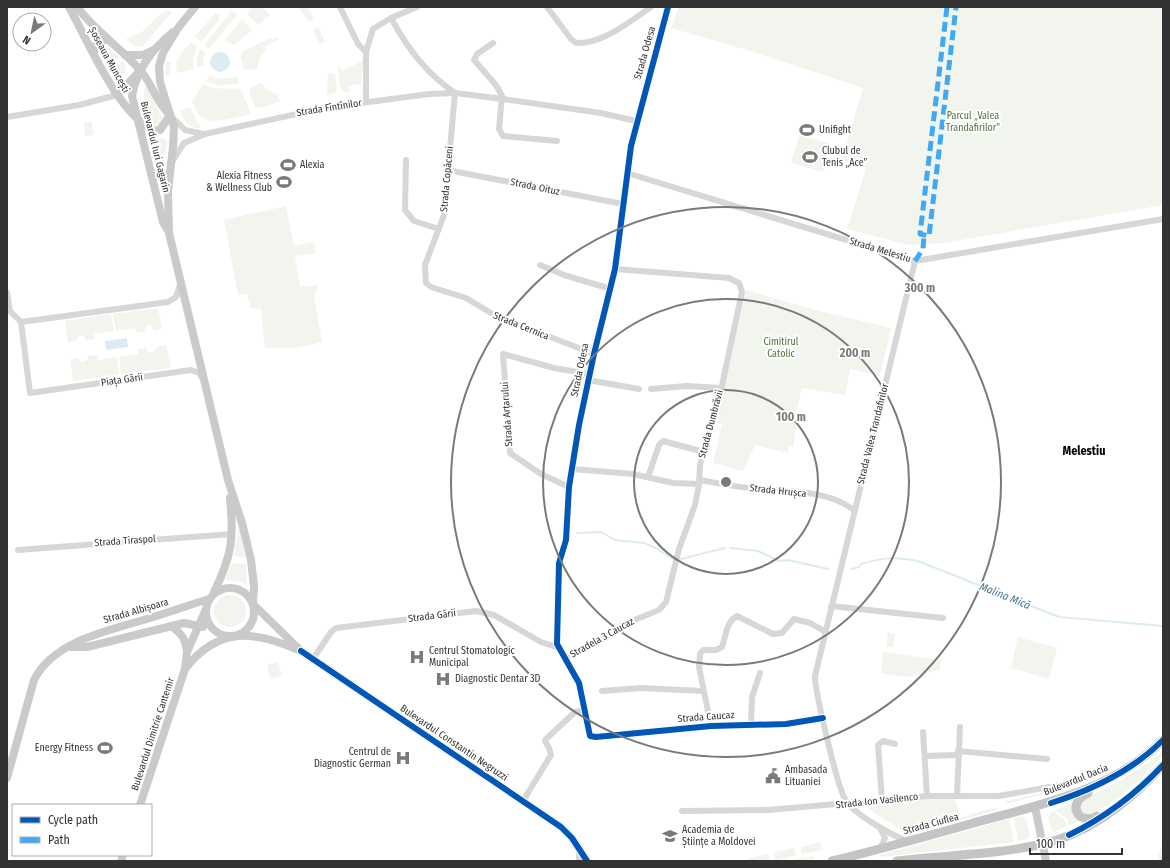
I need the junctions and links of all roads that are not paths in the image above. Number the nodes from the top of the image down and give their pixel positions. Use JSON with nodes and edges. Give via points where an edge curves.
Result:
{"nodes":[{"id":1,"x":69,"y":7,"type":"edge"},
{"id":2,"x":77,"y":7,"type":"edge"},
{"id":3,"x":195,"y":7,"type":"edge"},
{"id":4,"x":340,"y":7,"type":"edge"},
{"id":5,"x":417,"y":7,"type":"edge"},
{"id":6,"x":547,"y":7,"type":"edge"},
{"id":7,"x":651,"y":7,"type":"edge"},
{"id":8,"x":668,"y":7,"type":"edge"},
{"id":9,"x":391,"y":18,"type":"junction"},
{"id":10,"x":178,"y":28,"type":"junction"},
{"id":11,"x":107,"y":39,"type":"junction"},
{"id":12,"x":492,"y":43,"type":"dead end"},
{"id":13,"x":154,"y":50,"type":"junction"},
{"id":14,"x":366,"y":52,"type":"junction"},
{"id":15,"x":94,"y":53,"type":"junction"},
{"id":16,"x":125,"y":55,"type":"junction"},
{"id":17,"x":140,"y":70,"type":"junction"},
{"id":18,"x":455,"y":93,"type":"junction"},
{"id":19,"x":117,"y":95,"type":"junction"},
{"id":20,"x":502,"y":99,"type":"junction"},
{"id":21,"x":366,"y":102,"type":"junction"},
{"id":22,"x":170,"y":115,"type":"junction"},
{"id":23,"x":7,"y":117,"type":"edge"},
{"id":24,"x":136,"y":119,"type":"junction"},
{"id":25,"x":636,"y":121,"type":"junction"},
{"id":26,"x":205,"y":134,"type":"junction"},
{"id":27,"x":556,"y":141,"type":"dead end"},
{"id":28,"x":406,"y":160,"type":"dead end"},
{"id":29,"x":171,"y":165,"type":"junction"},
{"id":30,"x":447,"y":170,"type":"junction"},
{"id":31,"x":627,"y":173,"type":"junction"},
{"id":32,"x":623,"y":204,"type":"junction"},
{"id":33,"x":1163,"y":219,"type":"edge"},
{"id":34,"x":439,"y":228,"type":"junction"},
{"id":35,"x":169,"y":233,"type":"junction"},
{"id":36,"x":914,"y":261,"type":"junction"},
{"id":37,"x":540,"y":264,"type":"dead end"},
{"id":38,"x":615,"y":269,"type":"junction"},
{"id":39,"x":180,"y":280,"type":"junction"},
{"id":40,"x":428,"y":285,"type":"joint"},
{"id":41,"x":611,"y":289,"type":"junction"},
{"id":42,"x":7,"y":292,"type":"edge"},
{"id":43,"x":21,"y":322,"type":"junction"},
{"id":44,"x":594,"y":354,"type":"junction"},
{"id":45,"x":589,"y":377,"type":"junction"},
{"id":46,"x":205,"y":385,"type":"junction"},
{"id":47,"x":721,"y":388,"type":"junction"},
{"id":48,"x":639,"y":389,"type":"dead end"},
{"id":49,"x":651,"y":389,"type":"dead end"},
{"id":50,"x":704,"y":452,"type":"junction"},
{"id":51,"x":572,"y":469,"type":"junction"},
{"id":52,"x":648,"y":477,"type":"junction"},
{"id":53,"x":228,"y":480,"type":"junction"},
{"id":54,"x":700,"y":482,"type":"junction"},
{"id":55,"x":569,"y":487,"type":"junction"},
{"id":56,"x":854,"y":510,"type":"junction"},
{"id":57,"x":232,"y":534,"type":"junction"},
{"id":58,"x":18,"y":550,"type":"dead end"},
{"id":59,"x":676,"y":564,"type":"joint"},
{"id":60,"x":211,"y":596,"type":"junction"},
{"id":61,"x":253,"y":604,"type":"junction"},
{"id":62,"x":831,"y":606,"type":"junction"},
{"id":63,"x":206,"y":609,"type":"junction"},
{"id":64,"x":943,"y":618,"type":"dead end"},
{"id":65,"x":171,"y":626,"type":"junction"},
{"id":66,"x":198,"y":626,"type":"junction"},
{"id":67,"x":213,"y":629,"type":"junction"},
{"id":68,"x":826,"y":632,"type":"junction"},
{"id":69,"x":236,"y":635,"type":"junction"},
{"id":70,"x":71,"y":646,"type":"junction"},
{"id":71,"x":559,"y":648,"type":"junction"},
{"id":72,"x":301,"y":651,"type":"junction"},
{"id":73,"x":187,"y":652,"type":"junction"},
{"id":74,"x":566,"y":658,"type":"junction"},
{"id":75,"x":313,"y":659,"type":"junction"},
{"id":76,"x":185,"y":669,"type":"junction"},
{"id":77,"x":760,"y":673,"type":"dead end"},
{"id":78,"x":602,"y":691,"type":"dead end"},
{"id":79,"x":703,"y":691,"type":"junction"},
{"id":80,"x":585,"y":710,"type":"junction"},
{"id":81,"x":823,"y":718,"type":"junction"},
{"id":82,"x":751,"y":724,"type":"junction"},
{"id":83,"x":711,"y":726,"type":"junction"},
{"id":84,"x":960,"y":727,"type":"dead end"},
{"id":85,"x":923,"y":732,"type":"dead end"},
{"id":86,"x":590,"y":736,"type":"joint"},
{"id":87,"x":1163,"y":740,"type":"edge"},
{"id":88,"x":895,"y":744,"type":"dead end"},
{"id":89,"x":1156,"y":748,"type":"junction"},
{"id":90,"x":958,"y":753,"type":"junction"},
{"id":91,"x":925,"y":756,"type":"junction"},
{"id":92,"x":1047,"y":759,"type":"dead end"},
{"id":93,"x":1163,"y":765,"type":"edge"},
{"id":94,"x":7,"y":778,"type":"edge"},
{"id":95,"x":1072,"y":783,"type":"dead end"},
{"id":96,"x":957,"y":795,"type":"junction"},
{"id":97,"x":927,"y":796,"type":"junction"},
{"id":98,"x":1131,"y":797,"type":"junction"},
{"id":99,"x":882,"y":800,"type":"junction"},
{"id":100,"x":523,"y":801,"type":"junction"},
{"id":101,"x":140,"y":804,"type":"edge"},
{"id":102,"x":848,"y":804,"type":"junction"},
{"id":103,"x":1035,"y":807,"type":"junction"},
{"id":104,"x":682,"y":811,"type":"dead end"},
{"id":105,"x":879,"y":827,"type":"junction"},
{"id":106,"x":909,"y":841,"type":"junction"},
{"id":107,"x":1043,"y":844,"type":"junction"},
{"id":108,"x":580,"y":848,"type":"junction"},
{"id":109,"x":880,"y":849,"type":"junction"},
{"id":110,"x":579,"y":861,"type":"edge"},
{"id":111,"x":587,"y":861,"type":"edge"},
{"id":112,"x":832,"y":861,"type":"edge"},
{"id":113,"x":898,"y":861,"type":"edge"},
{"id":114,"x":1046,"y":861,"type":"edge"}],
"edges":[{"from":1,"to":15,"type":"main road","name":"Șoseaua Muncești"},
{"from":2,"to":11,"type":"main road","name":"Șoseaua Muncești"},
{"from":3,"to":10,"type":"main road"},
{"from":4,"to":14,"type":"street","via":[[358,44]]},
{"from":5,"to":9,"type":"street"},
{"from":6,"to":7,"type":"street","via":[[576,43],[601,38]]},
{"from":8,"to":25,"type":"street","name":"Strada Odesa"},
{"from":9,"to":14,"type":"street","via":[[373,29]]},
{"from":9,"to":18,"type":"street","via":[[410,51]]},
{"from":10,"to":13,"type":"main road"},
{"from":10,"to":22,"type":"main road","via":[[163,53],[159,66],[160,82]]},
{"from":11,"to":15,"type":"main road","via":[[95,46]]},
{"from":11,"to":16,"type":"main road","name":"Șoseaua Muncești"},
{"from":12,"to":20,"type":"street","via":[[476,54],[474,60],[496,86]]},
{"from":13,"to":16,"type":"main road","via":[[143,55]]},
{"from":13,"to":17,"type":"main road"},
{"from":14,"to":21,"type":"street"},
{"from":15,"to":19,"type":"main road","name":"Șoseaua Muncești"},
{"from":16,"to":17,"type":"main road","name":"Șoseaua Muncești"},
{"from":17,"to":19,"type":"main road"},
{"from":17,"to":22,"type":"main road","name":"Bulevardul Iuri Gagarin","via":[[160,104]]},
{"from":17,"to":24,"type":"main road","name":"Bulevardul Iuri Gagarin","via":[[132,96]]},
{"from":18,"to":20,"type":"street","name":"Strada Fîntînilor"},
{"from":18,"to":21,"type":"street","name":"Strada Fîntînilor"},
{"from":18,"to":30,"type":"street","name":"Strada Copăceni"},
{"from":19,"to":23,"type":"street","via":[[79,105]]},
{"from":19,"to":24,"type":"main road","name":"Șoseaua Muncești"},
{"from":20,"to":25,"type":"street","name":"Strada Fîntînilor","via":[[601,113]]},
{"from":20,"to":27,"type":"street","via":[[499,129],[503,136]]},
{"from":21,"to":26,"type":"street","name":"Strada Fîntînilor","via":[[312,110]]},
{"from":22,"to":24,"type":"main road","via":[[163,127],[157,131]]},
{"from":22,"to":26,"type":"street","name":"Strada Fîntînilor","via":[[185,130]]},
{"from":22,"to":29,"type":"main road","name":"Bulevardul Iuri Gagarin","via":[[174,135]]},
{"from":24,"to":35,"type":"main road","name":"Bulevardul Iuri Gagarin","via":[[147,151],[163,222]]},
{"from":25,"to":31,"type":"street","name":"Strada Odesa"},
{"from":26,"to":29,"type":"street","name":"Strada Fîntînilor","via":[[181,146]]},
{"from":28,"to":34,"type":"street","via":[[405,210],[414,221]]},
{"from":29,"to":35,"type":"main road","name":"Bulevardul Iuri Gagarin","via":[[167,200]]},
{"from":30,"to":32,"type":"street","name":"Strada Oituz"},
{"from":30,"to":34,"type":"street","name":"Strada Copăceni","via":[[444,214]]},
{"from":31,"to":32,"type":"street","name":"Strada Odesa"},
{"from":31,"to":36,"type":"street","name":"Strada Melestiu"},
{"from":32,"to":38,"type":"street","name":"Strada Odesa"},
{"from":33,"to":36,"type":"street","name":"Strada Melestiu"},
{"from":34,"to":40,"type":"street","name":"Strada Copăceni","via":[[425,265]]},
{"from":35,"to":39,"type":"main road","name":"Bulevardul Iuri Gagarin"},
{"from":36,"to":56,"type":"street","name":"Strada Valea Trandafirilor"},
{"from":37,"to":41,"type":"street","via":[[576,279]]},
{"from":38,"to":41,"type":"street","name":"Strada Odesa"},
{"from":38,"to":47,"type":"street","name":"Strada Dumbrăvii","via":[[729,278],[740,282],[742,292]]},
{"from":39,"to":43,"type":"street","via":[[179,293],[168,302]]},
{"from":39,"to":46,"type":"main road","name":"Bulevardul Iuri Gagarin"},
{"from":40,"to":44,"type":"street","name":"Strada Cernica","via":[[466,298],[501,319]]},
{"from":41,"to":44,"type":"street","name":"Strada Odesa"},
{"from":42,"to":43,"type":"street","via":[[10,311]]},
{"from":43,"to":46,"type":"street","name":"Piața Gării","via":[[30,393],[191,370],[199,373]]},
{"from":44,"to":45,"type":"street","name":"Strada Odesa"},
{"from":45,"to":48,"type":"street"},
{"from":45,"to":51,"type":"street","name":"Strada Odesa"},
{"from":45,"to":55,"type":"street","name":"Strada Arțarului","via":[[503,354],[510,453],[541,474]]},
{"from":46,"to":53,"type":"main road","name":"Bulevardul Iuri Gagarin"},
{"from":47,"to":49,"type":"street","via":[[687,386]]},
{"from":47,"to":50,"type":"street","name":"Strada Dumbrăvii"},
{"from":50,"to":52,"type":"street","via":[[663,441],[659,445]]},
{"from":50,"to":54,"type":"street","name":"Strada Dumbrăvii","via":[[700,464]]},
{"from":51,"to":52,"type":"street","name":"Strada Hrușca"},
{"from":51,"to":55,"type":"street","name":"Strada Odesa"},
{"from":52,"to":54,"type":"street","name":"Strada Hrușca","via":[[673,483]]},
{"from":53,"to":57,"type":"main road","name":"Bulevardul Iuri Gagarin"},
{"from":53,"to":61,"type":"main road","name":"Bulevardul Iuri Gagarin","via":[[242,523],[253,571]]},
{"from":54,"to":56,"type":"street","name":"Strada Hrușca","via":[[798,492],[839,501]]},
{"from":54,"to":59,"type":"street","name":"Strada Dumbrăvii","via":[[693,514],[682,539]]},
{"from":55,"to":71,"type":"street","name":"Strada Odesa","via":[[566,540],[559,563],[556,633]]},
{"from":56,"to":62,"type":"street","name":"Strada Valea Trandafirilor"},
{"from":57,"to":58,"type":"street","name":"Strada Tiraspol"},
{"from":57,"to":60,"type":"main road","name":"Bulevardul Iuri Gagarin","via":[[229,558]]},
{"from":59,"to":74,"type":"street","name":"Stradela 3 Caucaz","via":[[669,595],[659,610],[622,625],[605,638]]},
{"from":60,"to":61,"type":"main road","via":[[225,588],[234,588],[246,594]]},
{"from":60,"to":63,"type":"main road"},
{"from":60,"to":70,"type":"main road","name":"Strada Albișoara","via":[[150,618],[89,635]]},
{"from":61,"to":69,"type":"main road","via":[[254,615],[250,624]]},
{"from":61,"to":72,"type":"main road","name":"Bulevardul Constantin Negruzzi"},
{"from":62,"to":64,"type":"street"},
{"from":62,"to":68,"type":"street","name":"Strada Valea Trandafirilor"},
{"from":63,"to":66,"type":"main road","name":"Bulevardul Dimitrie Cantemir"},
{"from":63,"to":67,"type":"main road","via":[[207,621]]},
{"from":65,"to":66,"type":"main road","via":[[184,623]]},
{"from":65,"to":70,"type":"main road","via":[[87,647]]},
{"from":65,"to":73,"type":"main road","via":[[182,634]]},
{"from":66,"to":67,"type":"main road"},
{"from":66,"to":73,"type":"main road","name":"Bulevardul Dimitrie Cantemir"},
{"from":67,"to":69,"type":"main road","via":[[221,634]]},
{"from":68,"to":79,"type":"street","via":[[810,623],[794,619],[782,633],[773,634],[737,616],[728,627],[721,648],[701,652],[699,667]]},
{"from":68,"to":81,"type":"street","name":"Strada Valea Trandafirilor","via":[[815,676]]},
{"from":69,"to":72,"type":"main road","name":"Bulevardul Constantin Negruzzi","via":[[268,638]]},
{"from":69,"to":76,"type":"main road","name":"Bulevardul Dimitrie Cantemir","via":[[201,650]]},
{"from":70,"to":94,"type":"main road","name":"Strada Albișoara","via":[[50,659],[36,676]]},
{"from":71,"to":74,"type":"street","name":"Strada Odesa"},
{"from":71,"to":75,"type":"street","name":"Strada Gării","via":[[542,642],[494,615],[476,611],[336,628]]},
{"from":72,"to":75,"type":"main road","name":"Bulevardul Constantin Negruzzi"},
{"from":73,"to":76,"type":"main road","name":"Bulevardul Dimitrie Cantemir"},
{"from":74,"to":80,"type":"street","name":"Strada Odesa","via":[[579,683]]},
{"from":75,"to":100,"type":"main road","name":"Bulevardul Constantin Negruzzi"},
{"from":76,"to":101,"type":"main road","name":"Bulevardul Dimitrie Cantemir"},
{"from":77,"to":82,"type":"street","via":[[752,697]]},
{"from":78,"to":79,"type":"street","via":[[641,688]]},
{"from":79,"to":83,"type":"street"},
{"from":80,"to":86,"type":"street","name":"Strada Odesa"},
{"from":80,"to":100,"type":"street","via":[[575,712],[546,739],[551,755]]},
{"from":81,"to":82,"type":"street","name":"Strada Caucaz","via":[[786,724]]},
{"from":81,"to":102,"type":"street","name":"Strada Valea Trandafirilor","via":[[841,791]]},
{"from":82,"to":83,"type":"street","name":"Strada Caucaz"},
{"from":83,"to":86,"type":"street","name":"Strada Caucaz"},
{"from":84,"to":90,"type":"street"},
{"from":85,"to":91,"type":"street"},
{"from":87,"to":89,"type":"highway","name":"Bulevardul Dacia"},
{"from":88,"to":99,"type":"street","via":[[883,741],[878,745]]},
{"from":89,"to":98,"type":"highway","via":[[1129,772],[1078,799],[1076,809],[1078,815],[1090,820],[1127,796]]},
{"from":89,"to":103,"type":"highway","name":"Bulevardul Dacia","via":[[1099,784],[1061,800]]},
{"from":90,"to":91,"type":"street"},
{"from":90,"to":92,"type":"street"},
{"from":90,"to":96,"type":"street"},
{"from":91,"to":97,"type":"street"},
{"from":93,"to":98,"type":"highway"},
{"from":95,"to":96,"type":"street","name":"Strada Ion Vasilenco","via":[[999,796]]},
{"from":96,"to":97,"type":"street","name":"Strada Ion Vasilenco"},
{"from":97,"to":99,"type":"street","name":"Strada Ion Vasilenco"},
{"from":98,"to":107,"type":"highway","via":[[1087,826]]},
{"from":99,"to":102,"type":"street","name":"Strada Ion Vasilenco"},
{"from":100,"to":108,"type":"main road","name":"Bulevardul Constantin Negruzzi","via":[[561,827]]},
{"from":102,"to":104,"type":"street","name":"Strada Ion Vasilenco","via":[[768,810]]},
{"from":102,"to":105,"type":"street"},
{"from":103,"to":106,"type":"highway","name":"Strada Ciuflea"},
{"from":103,"to":107,"type":"main road"},
{"from":105,"to":106,"type":"street"},
{"from":105,"to":109,"type":"street","via":[[884,838]]},
{"from":106,"to":109,"type":"highway","name":"Strada Ciuflea"},
{"from":107,"to":113,"type":"highway"},
{"from":107,"to":114,"type":"main road"},
{"from":108,"to":110,"type":"street"},
{"from":108,"to":111,"type":"main road","name":"Bulevardul Constantin Negruzzi"},
{"from":109,"to":112,"type":"highway","name":"Strada Ciuflea"}]}
